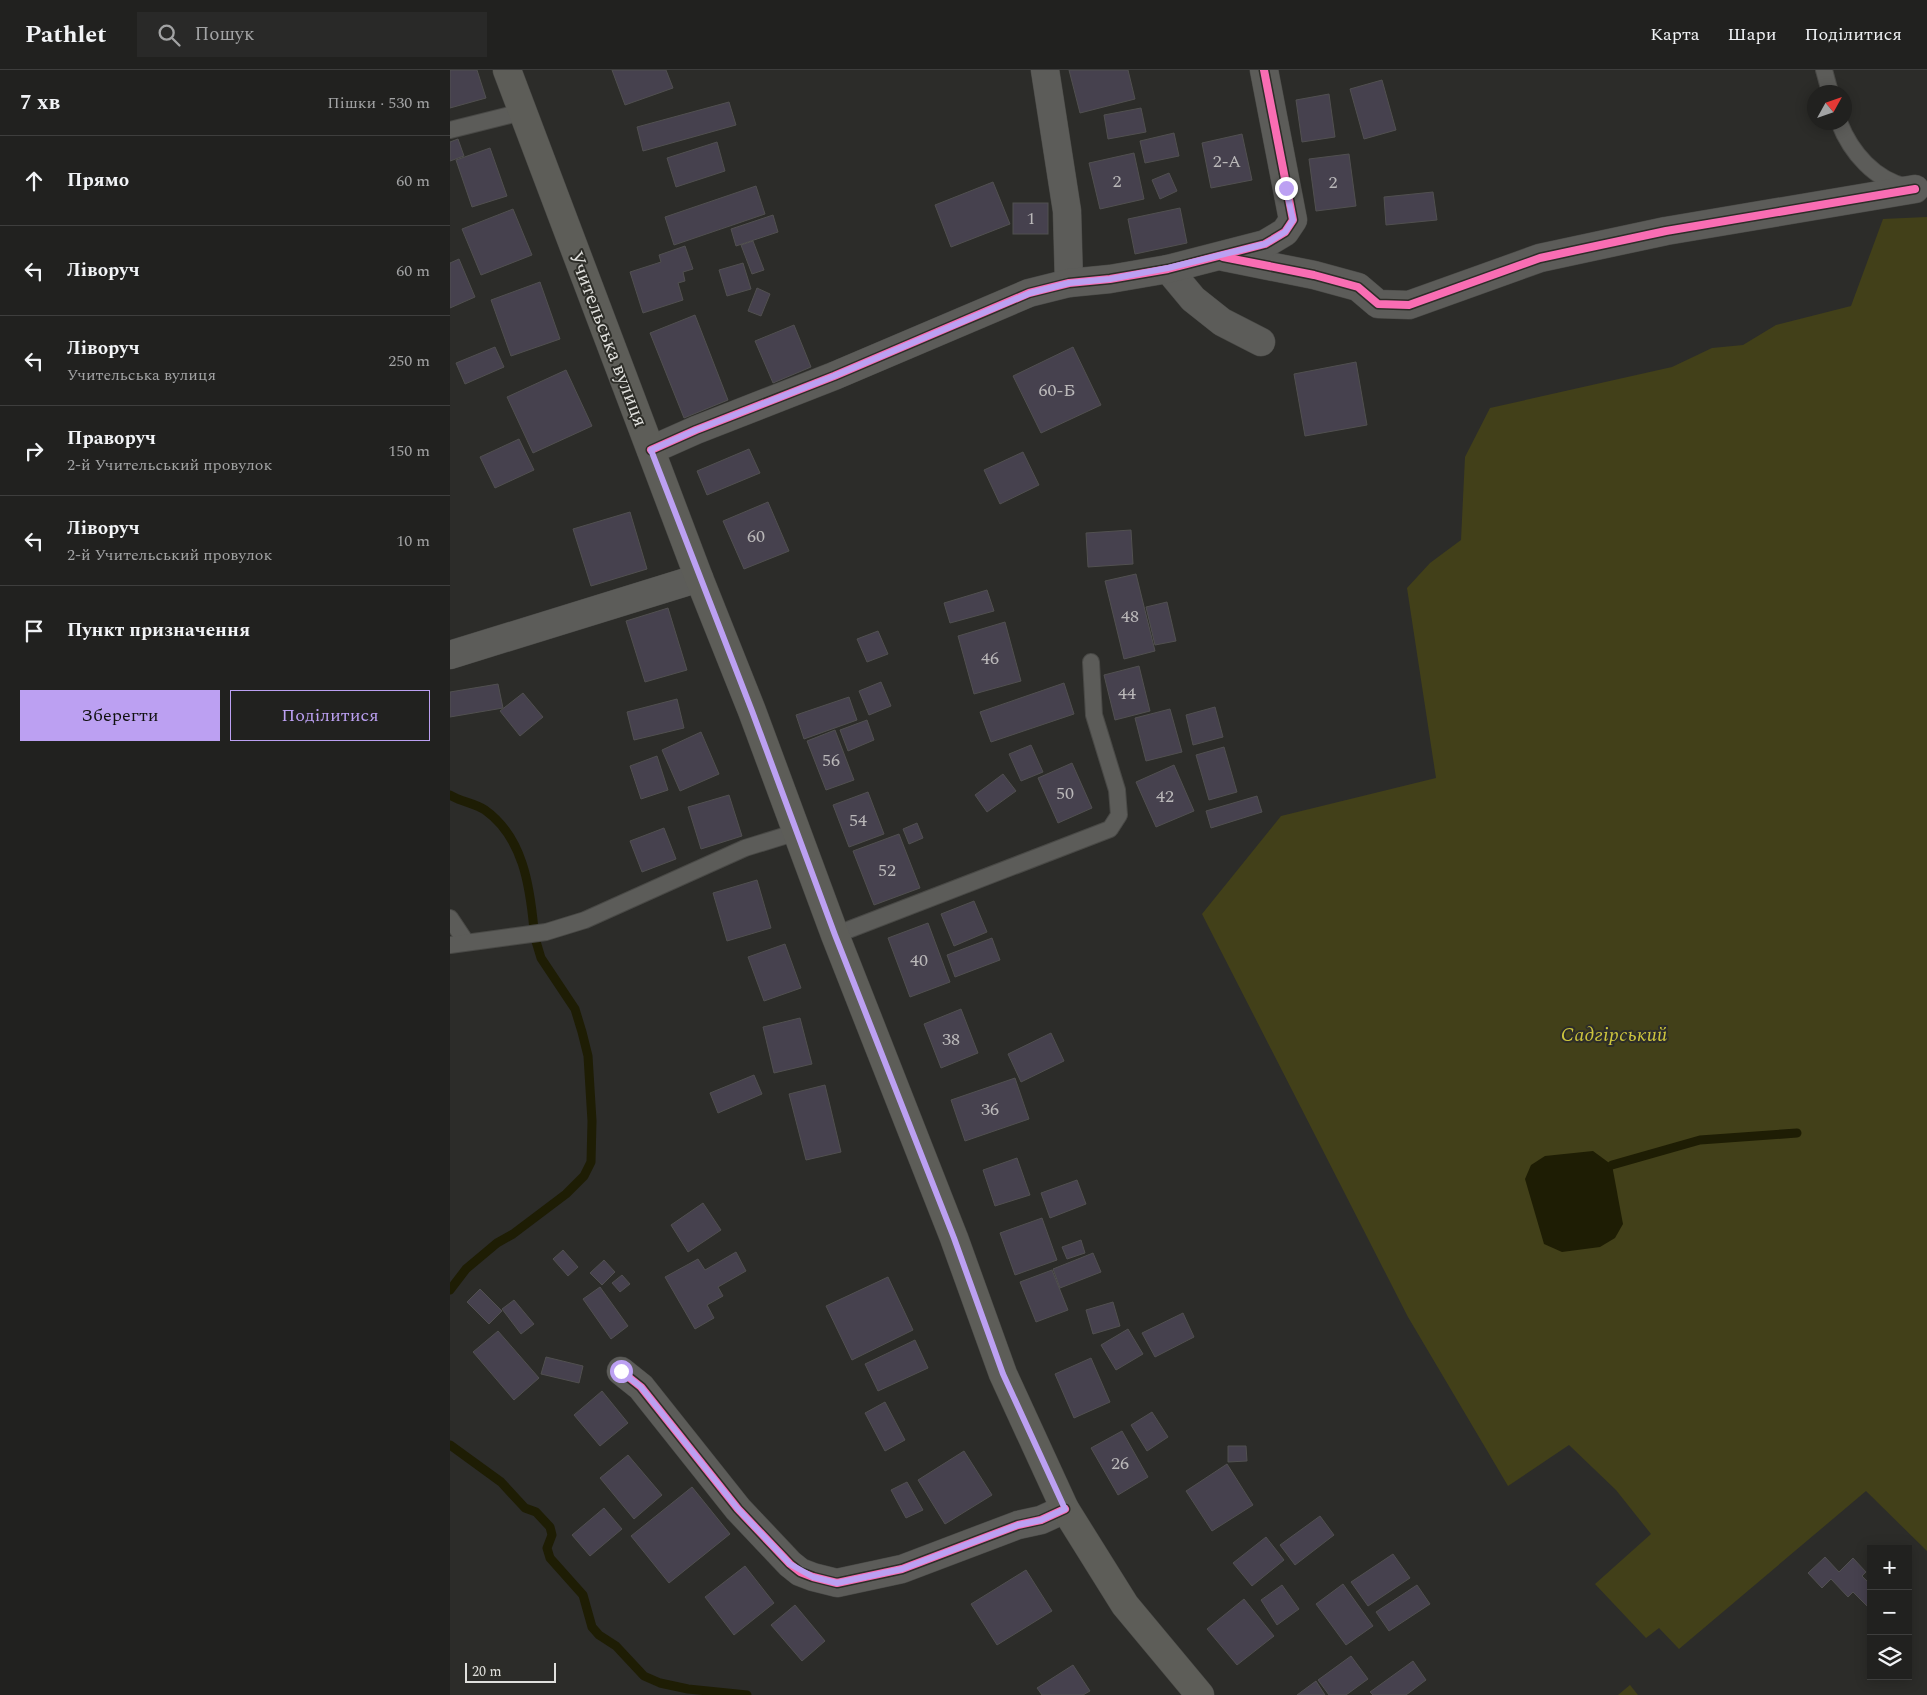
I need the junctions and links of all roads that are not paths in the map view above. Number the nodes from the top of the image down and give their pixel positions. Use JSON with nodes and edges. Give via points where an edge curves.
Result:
{"nodes":[{"id":1,"x":507,"y":70,"type":"edge"},
{"id":2,"x":1045,"y":70,"type":"edge"},
{"id":3,"x":1264,"y":70,"type":"edge"},
{"id":4,"x":1824,"y":70,"type":"edge"},
{"id":5,"x":1828,"y":85,"type":"edge"},
{"id":6,"x":522,"y":112,"type":"junction"},
{"id":7,"x":450,"y":130,"type":"edge"},
{"id":8,"x":1843,"y":130,"type":"edge"},
{"id":9,"x":1921,"y":190,"type":"edge"},
{"id":10,"x":1220,"y":256,"type":"junction"},
{"id":11,"x":1168,"y":268,"type":"junction"},
{"id":12,"x":1069,"y":283,"type":"junction"},
{"id":13,"x":1261,"y":342,"type":"dead end"},
{"id":14,"x":651,"y":450,"type":"junction"},
{"id":15,"x":699,"y":578,"type":"junction"},
{"id":16,"x":450,"y":655,"type":"edge"},
{"id":17,"x":1091,"y":662,"type":"dead end"},
{"id":18,"x":797,"y":832,"type":"junction"},
{"id":19,"x":450,"y":918,"type":"edge"},
{"id":20,"x":835,"y":935,"type":"junction"},
{"id":21,"x":466,"y":942,"type":"junction"},
{"id":22,"x":450,"y":945,"type":"edge"},
{"id":23,"x":621,"y":1371,"type":"dead end"},
{"id":24,"x":1065,"y":1509,"type":"junction"},
{"id":25,"x":1200,"y":1695,"type":"edge"}],
"edges":[{"from":1,"to":6,"type":"main road","name":"Учительська вулиця"},
{"from":2,"to":12,"type":"street","via":[[1067,211]]},
{"from":3,"to":10,"type":"street","via":[[1293,220],[1285,232],[1265,244]]},
{"from":4,"to":5,"type":"lane"},
{"from":6,"to":7,"type":"lane"},
{"from":6,"to":14,"type":"main road","name":"Учительська вулиця"},
{"from":8,"to":9,"type":"lane","via":[[1850,145],[1878,175],[1895,184]]},
{"from":9,"to":10,"type":"street","via":[[1666,231],[1540,258],[1410,305],[1378,304],[1358,287]]},
{"from":10,"to":11,"type":"street"},
{"from":11,"to":12,"type":"street"},
{"from":11,"to":13,"type":"street","via":[[1201,305],[1222,322]]},
{"from":12,"to":14,"type":"street","via":[[1030,293],[984,311]]},
{"from":14,"to":15,"type":"main road","name":"Учительська вулиця"},
{"from":15,"to":16,"type":"street"},
{"from":15,"to":18,"type":"main road","name":"Учительська вулиця"},
{"from":17,"to":20,"type":"lane","via":[[1094,715],[1117,790],[1118,815],[1110,829]]},
{"from":18,"to":20,"type":"main road","name":"Учительська вулиця"},
{"from":18,"to":21,"type":"lane","via":[[746,848],[585,920],[546,932]]},
{"from":19,"to":21,"type":"lane"},
{"from":20,"to":24,"type":"main road","name":"Учительська вулиця","via":[[954,1238],[1003,1374]]},
{"from":21,"to":22,"type":"lane"},
{"from":23,"to":24,"type":"street","via":[[641,1387],[738,1509],[790,1564],[813,1577],[837,1583],[902,1569]]},
{"from":24,"to":25,"type":"main road","name":"Учительська вулиця","via":[[1125,1605]]}]}
